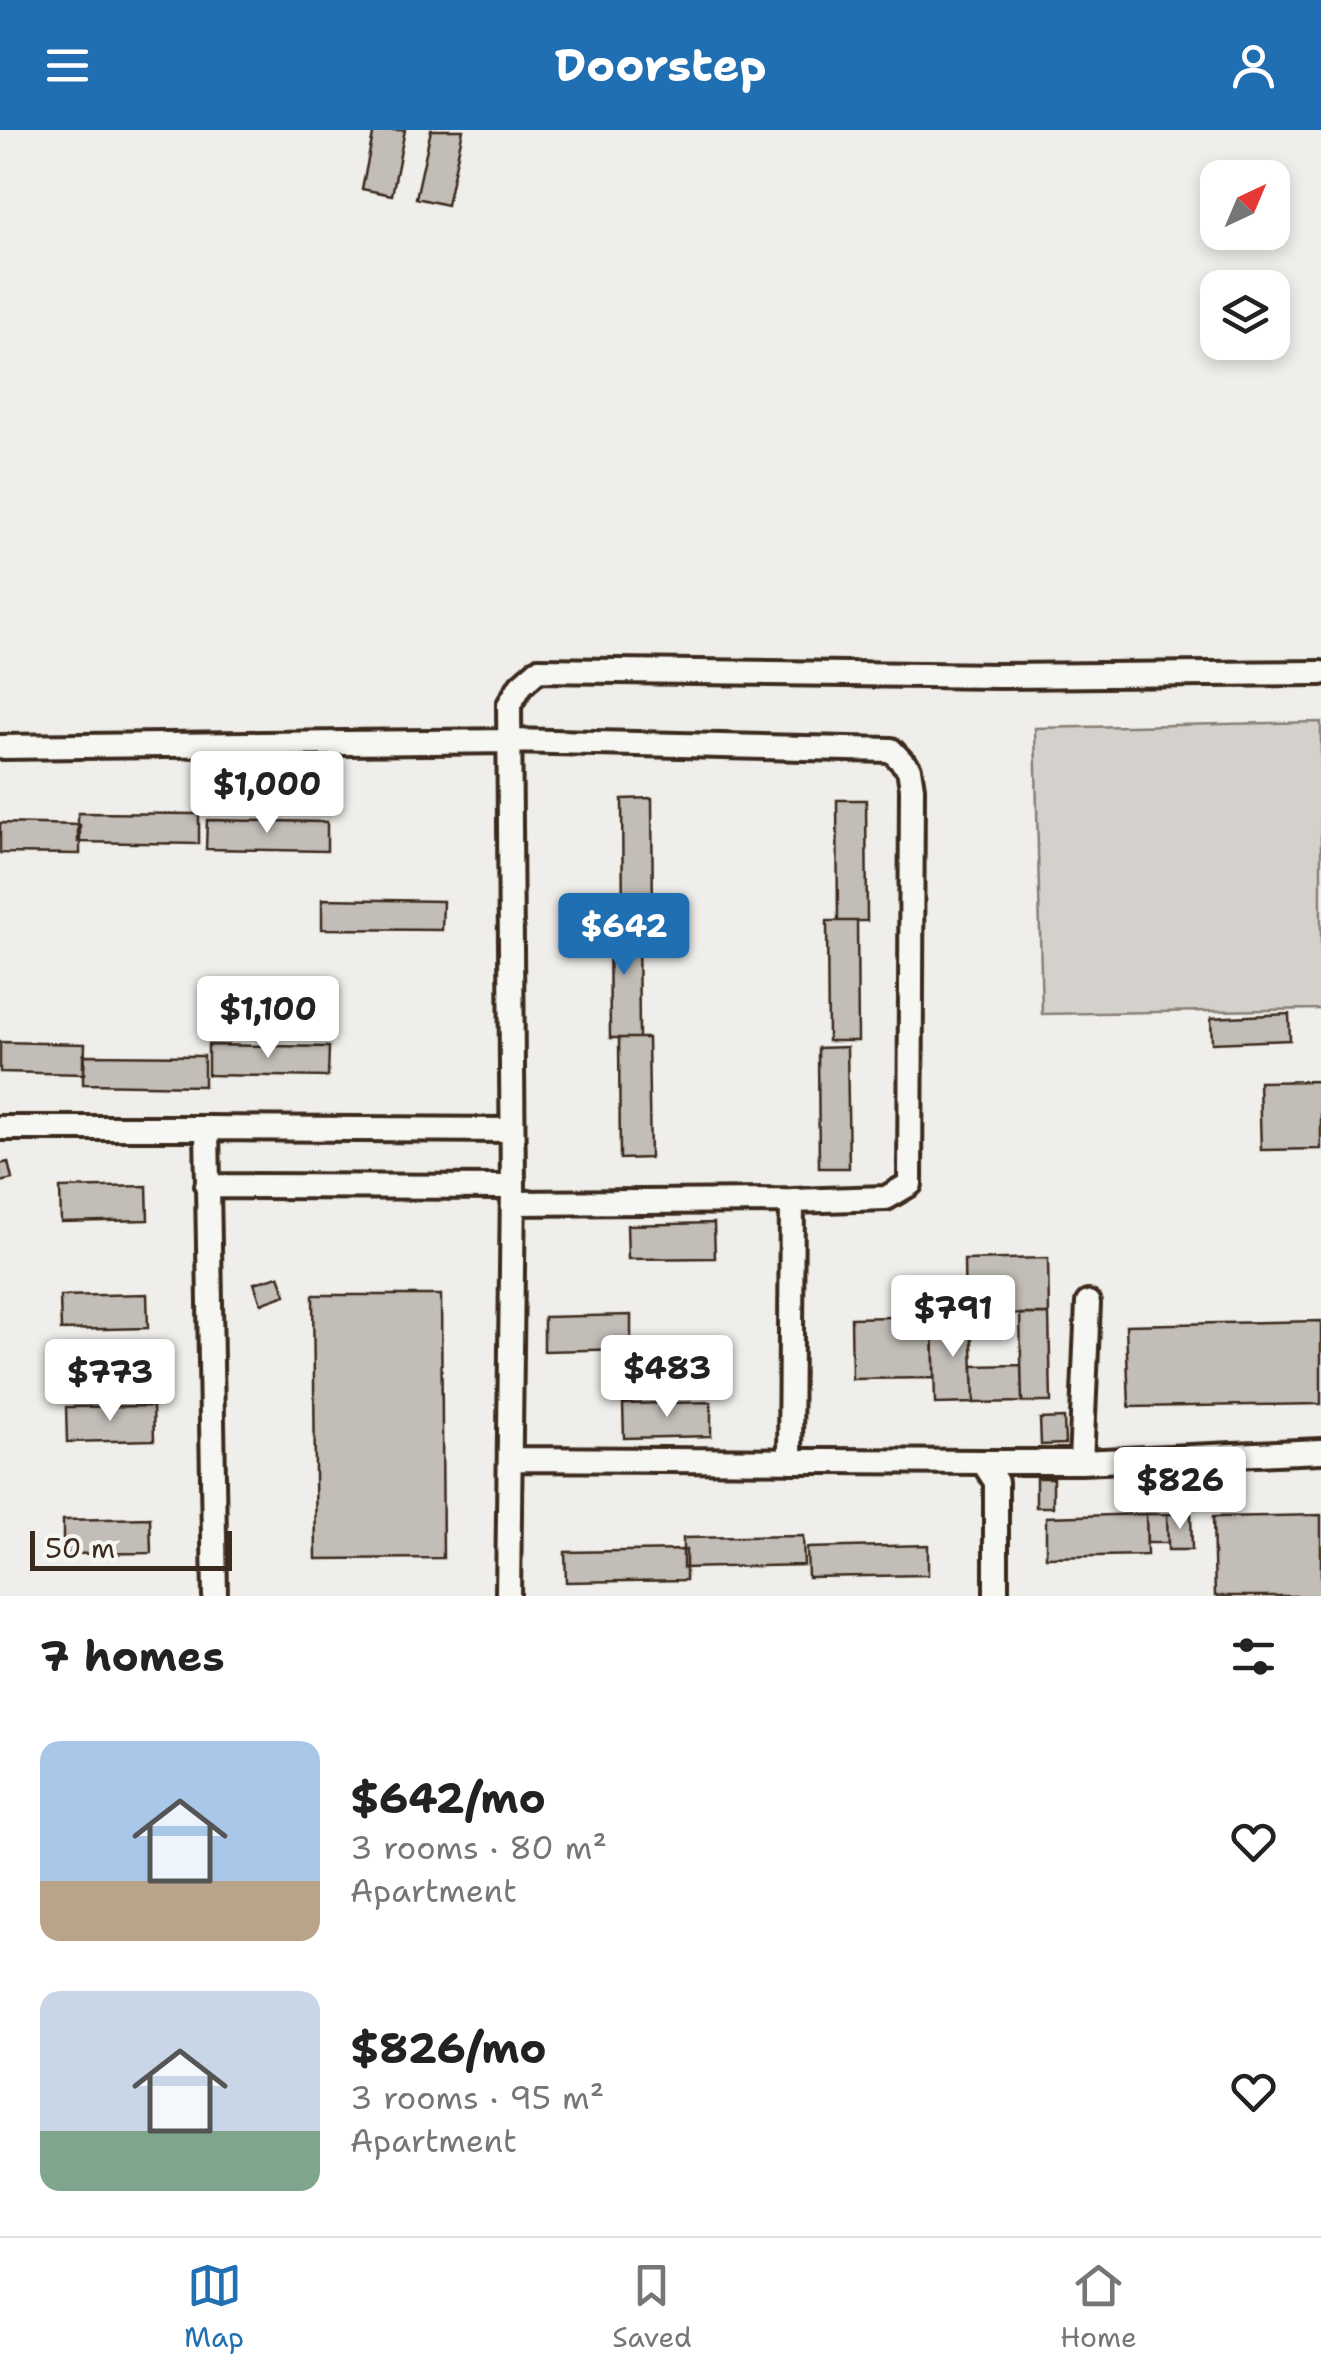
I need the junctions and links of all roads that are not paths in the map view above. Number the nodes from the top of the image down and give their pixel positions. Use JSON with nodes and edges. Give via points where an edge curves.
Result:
{"nodes":[{"id":1,"x":1321,"y":673,"type":"edge"},
{"id":2,"x":510,"y":741,"type":"junction"},
{"id":3,"x":0,"y":747,"type":"edge"},
{"id":4,"x":0,"y":1128,"type":"edge"},
{"id":5,"x":207,"y":1128,"type":"junction"},
{"id":6,"x":512,"y":1130,"type":"junction"},
{"id":7,"x":208,"y":1186,"type":"junction"},
{"id":8,"x":513,"y":1195,"type":"junction"},
{"id":9,"x":792,"y":1201,"type":"junction"},
{"id":10,"x":1088,"y":1303,"type":"dead end"},
{"id":11,"x":1321,"y":1452,"type":"edge"},
{"id":12,"x":511,"y":1459,"type":"junction"},
{"id":13,"x":790,"y":1461,"type":"junction"},
{"id":14,"x":983,"y":1462,"type":"junction"},
{"id":15,"x":1081,"y":1462,"type":"junction"},
{"id":16,"x":215,"y":1596,"type":"edge"},
{"id":17,"x":508,"y":1596,"type":"edge"},
{"id":18,"x":996,"y":1596,"type":"edge"}],
"edges":[{"from":1,"to":2,"type":"street","via":[[538,670],[509,705]]},
{"from":2,"to":3,"type":"street"},
{"from":2,"to":6,"type":"street"},
{"from":2,"to":9,"type":"street","via":[[868,748],[891,750],[909,768],[910,1184],[886,1198]]},
{"from":4,"to":5,"type":"street"},
{"from":5,"to":6,"type":"street"},
{"from":5,"to":7,"type":"street"},
{"from":6,"to":8,"type":"street"},
{"from":7,"to":8,"type":"street"},
{"from":7,"to":16,"type":"street"},
{"from":8,"to":9,"type":"street"},
{"from":8,"to":12,"type":"street"},
{"from":9,"to":13,"type":"street"},
{"from":10,"to":15,"type":"street"},
{"from":11,"to":15,"type":"street"},
{"from":12,"to":13,"type":"street"},
{"from":12,"to":17,"type":"street"},
{"from":13,"to":14,"type":"street"},
{"from":14,"to":15,"type":"street"},
{"from":14,"to":18,"type":"street","via":[[996,1482]]}]}
